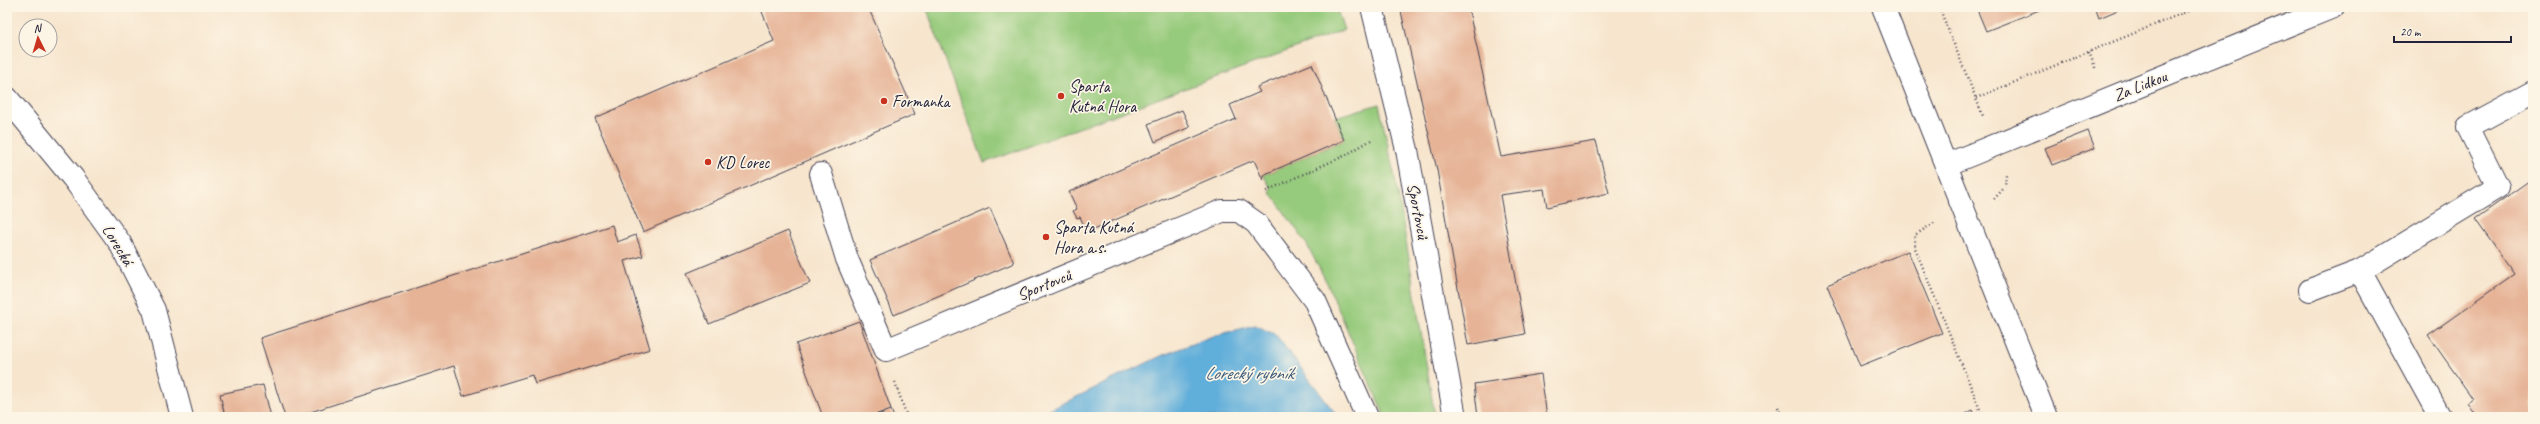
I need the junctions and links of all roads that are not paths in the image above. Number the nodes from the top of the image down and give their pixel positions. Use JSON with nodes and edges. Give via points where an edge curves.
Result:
{"nodes":[{"id":1,"x":1372,"y":7,"type":"edge"},
{"id":2,"x":1883,"y":7,"type":"edge"},
{"id":3,"x":2333,"y":7,"type":"edge"},
{"id":4,"x":2533,"y":92,"type":"edge"},
{"id":5,"x":7,"y":98,"type":"edge"},
{"id":6,"x":1946,"y":165,"type":"junction"},
{"id":7,"x":821,"y":174,"type":"dead end"},
{"id":8,"x":2360,"y":271,"type":"junction"},
{"id":9,"x":2310,"y":290,"type":"dead end"},
{"id":10,"x":182,"y":417,"type":"edge"},
{"id":11,"x":1367,"y":417,"type":"edge"},
{"id":12,"x":1455,"y":417,"type":"edge"},
{"id":13,"x":2046,"y":417,"type":"edge"},
{"id":14,"x":2440,"y":417,"type":"edge"}],
"edges":[{"from":1,"to":12,"type":"street","name":"Sportovců","via":[[1407,150]]},
{"from":2,"to":6,"type":"street"},
{"from":3,"to":6,"type":"street","name":"Za Lidkou"},
{"from":4,"to":8,"type":"street","via":[[2468,127],[2498,187]]},
{"from":5,"to":10,"type":"street","name":"Lorecká","via":[[73,178],[120,243],[154,310]]},
{"from":6,"to":13,"type":"street"},
{"from":7,"to":11,"type":"street","name":"Sportovců","via":[[847,259],[886,350],[1222,211],[1239,211],[1256,223],[1316,301]]},
{"from":8,"to":9,"type":"street"},
{"from":8,"to":14,"type":"street"}]}
